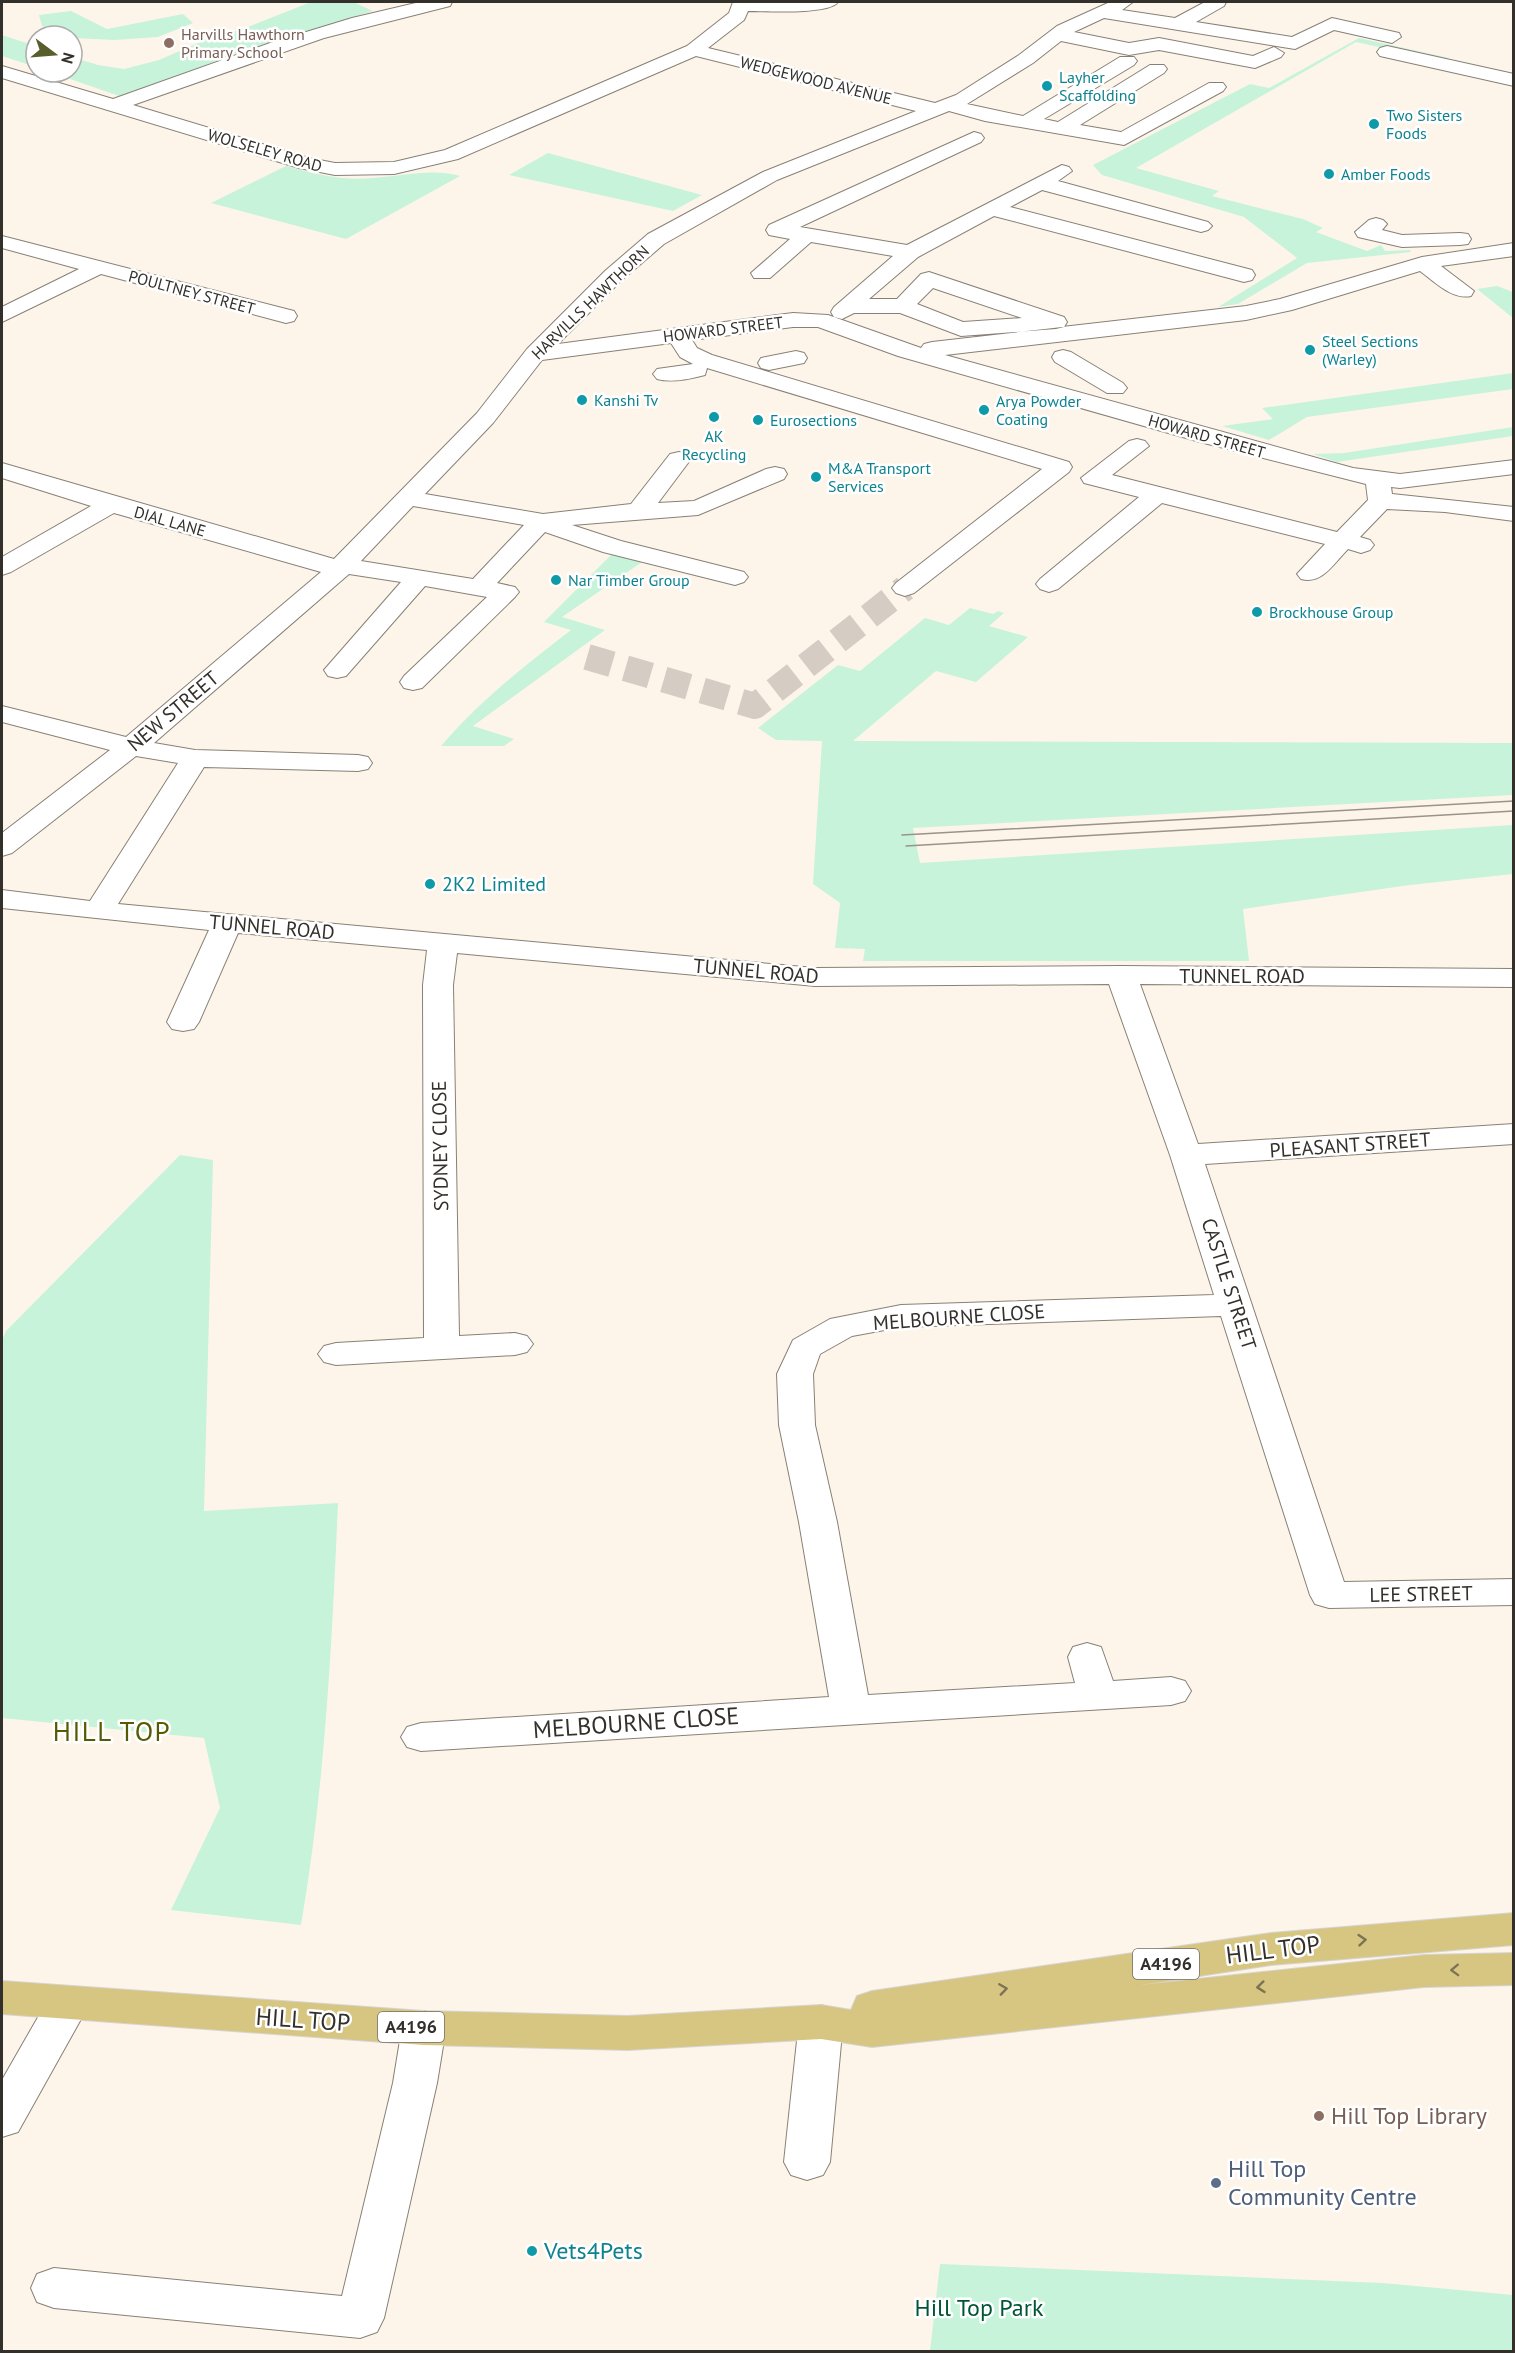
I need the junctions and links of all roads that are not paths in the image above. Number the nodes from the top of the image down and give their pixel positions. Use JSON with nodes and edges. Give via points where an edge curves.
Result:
{"nodes":[{"id":1,"x":443,"y":2,"type":"edge"},
{"id":2,"x":829,"y":2,"type":"edge"},
{"id":3,"x":1124,"y":2,"type":"edge"},
{"id":4,"x":1217,"y":2,"type":"edge"},
{"id":5,"x":742,"y":3,"type":"edge"},
{"id":6,"x":1101,"y":12,"type":"junction"},
{"id":7,"x":1291,"y":21,"type":"dead end"},
{"id":8,"x":1179,"y":24,"type":"junction"},
{"id":9,"x":1058,"y":35,"type":"junction"},
{"id":10,"x":1261,"y":38,"type":"junction"},
{"id":11,"x":694,"y":50,"type":"junction"},
{"id":12,"x":1274,"y":52,"type":"dead end"},
{"id":13,"x":1127,"y":61,"type":"dead end"},
{"id":14,"x":1157,"y":69,"type":"dead end"},
{"id":15,"x":2,"y":72,"type":"edge"},
{"id":16,"x":1514,"y":80,"type":"edge"},
{"id":17,"x":1216,"y":87,"type":"dead end"},
{"id":18,"x":114,"y":106,"type":"junction"},
{"id":19,"x":943,"y":107,"type":"junction"},
{"id":20,"x":1124,"y":116,"type":"dead end"},
{"id":21,"x":1026,"y":122,"type":"junction"},
{"id":22,"x":1062,"y":128,"type":"junction"},
{"id":23,"x":974,"y":138,"type":"dead end"},
{"id":24,"x":1098,"y":139,"type":"junction"},
{"id":25,"x":1062,"y":171,"type":"dead end"},
{"id":26,"x":1040,"y":183,"type":"junction"},
{"id":27,"x":992,"y":209,"type":"junction"},
{"id":28,"x":1377,"y":224,"type":"dead end"},
{"id":29,"x":1201,"y":226,"type":"dead end"},
{"id":30,"x":807,"y":235,"type":"junction"},
{"id":31,"x":1514,"y":238,"type":"edge"},
{"id":32,"x":2,"y":242,"type":"edge"},
{"id":33,"x":1514,"y":249,"type":"edge"},
{"id":34,"x":910,"y":252,"type":"junction"},
{"id":35,"x":1427,"y":262,"type":"junction"},
{"id":36,"x":99,"y":267,"type":"junction"},
{"id":37,"x":762,"y":273,"type":"dead end"},
{"id":38,"x":1244,"y":275,"type":"dead end"},
{"id":39,"x":1463,"y":291,"type":"dead end"},
{"id":40,"x":849,"y":306,"type":"junction"},
{"id":41,"x":903,"y":306,"type":"junction"},
{"id":42,"x":2,"y":315,"type":"edge"},
{"id":43,"x":286,"y":316,"type":"dead end"},
{"id":44,"x":830,"y":323,"type":"junction"},
{"id":45,"x":678,"y":335,"type":"junction"},
{"id":46,"x":906,"y":351,"type":"junction"},
{"id":47,"x":535,"y":354,"type":"junction"},
{"id":48,"x":796,"y":358,"type":"dead end"},
{"id":49,"x":1108,"y":362,"type":"dead end"},
{"id":50,"x":767,"y":371,"type":"junction"},
{"id":51,"x":664,"y":374,"type":"dead end"},
{"id":52,"x":704,"y":377,"type":"junction"},
{"id":53,"x":1116,"y":388,"type":"junction"},
{"id":54,"x":1154,"y":398,"type":"dead end"},
{"id":55,"x":1094,"y":402,"type":"junction"},
{"id":56,"x":1137,"y":446,"type":"dead end"},
{"id":57,"x":679,"y":459,"type":"dead end"},
{"id":58,"x":1514,"y":468,"type":"edge"},
{"id":59,"x":2,"y":470,"type":"edge"},
{"id":60,"x":775,"y":474,"type":"dead end"},
{"id":61,"x":1379,"y":490,"type":"junction"},
{"id":62,"x":1158,"y":494,"type":"junction"},
{"id":63,"x":407,"y":498,"type":"junction"},
{"id":64,"x":111,"y":504,"type":"junction"},
{"id":65,"x":639,"y":511,"type":"junction"},
{"id":66,"x":1508,"y":519,"type":"edge"},
{"id":67,"x":542,"y":521,"type":"junction"},
{"id":68,"x":1353,"y":543,"type":"junction"},
{"id":69,"x":2,"y":567,"type":"edge"},
{"id":70,"x":341,"y":567,"type":"junction"},
{"id":71,"x":1310,"y":574,"type":"dead end"},
{"id":72,"x":735,"y":577,"type":"dead end"},
{"id":73,"x":419,"y":578,"type":"junction"},
{"id":74,"x":1049,"y":584,"type":"dead end"},
{"id":75,"x":478,"y":587,"type":"junction"},
{"id":76,"x":905,"y":588,"type":"tunnel mouth"},
{"id":77,"x":337,"y":670,"type":"dead end"},
{"id":78,"x":412,"y":682,"type":"dead end"},
{"id":79,"x":2,"y":714,"type":"edge"},
{"id":80,"x":131,"y":747,"type":"junction"},
{"id":81,"x":195,"y":758,"type":"junction"},
{"id":82,"x":358,"y":763,"type":"dead end"},
{"id":83,"x":2,"y":847,"type":"edge"},
{"id":84,"x":2,"y":899,"type":"edge"},
{"id":85,"x":99,"y":911,"type":"junction"},
{"id":86,"x":227,"y":923,"type":"junction"},
{"id":87,"x":443,"y":943,"type":"junction"},
{"id":88,"x":1121,"y":975,"type":"junction"},
{"id":89,"x":1514,"y":978,"type":"edge"},
{"id":90,"x":183,"y":1022,"type":"dead end"},
{"id":91,"x":1514,"y":1134,"type":"edge"},
{"id":92,"x":1186,"y":1155,"type":"junction"},
{"id":93,"x":1236,"y":1305,"type":"junction"},
{"id":94,"x":515,"y":1344,"type":"dead end"},
{"id":95,"x":442,"y":1349,"type":"junction"},
{"id":96,"x":336,"y":1354,"type":"dead end"},
{"id":97,"x":1514,"y":1592,"type":"edge"},
{"id":98,"x":1329,"y":1595,"type":"joint"},
{"id":99,"x":1087,"y":1657,"type":"dead end"},
{"id":100,"x":1171,"y":1691,"type":"dead end"},
{"id":101,"x":1098,"y":1695,"type":"junction"},
{"id":102,"x":851,"y":1710,"type":"junction"},
{"id":103,"x":421,"y":1737,"type":"dead end"},
{"id":104,"x":1514,"y":1929,"type":"edge"},
{"id":105,"x":1514,"y":1969,"type":"edge"},
{"id":106,"x":2,"y":1998,"type":"edge"},
{"id":107,"x":68,"y":2002,"type":"junction"},
{"id":108,"x":821,"y":2022,"type":"junction"},
{"id":109,"x":424,"y":2028,"type":"junction"},
{"id":110,"x":2,"y":2119,"type":"edge"},
{"id":111,"x":807,"y":2162,"type":"dead end"},
{"id":112,"x":54,"y":2288,"type":"dead end"}],
"edges":[{"from":1,"to":18,"type":"street","via":[[287,41]]},
{"from":2,"to":5,"type":"street","via":[[791,6]]},
{"from":3,"to":6,"type":"street","name":"HARVILLS HAWTHORN"},
{"from":4,"to":8,"type":"street"},
{"from":5,"to":11,"type":"street","name":"WOLSELEY ROAD","via":[[737,16],[722,31]]},
{"from":6,"to":8,"type":"street"},
{"from":6,"to":9,"type":"street","name":"HARVILLS HAWTHORN"},
{"from":7,"to":10,"type":"street"},
{"from":8,"to":10,"type":"street"},
{"from":9,"to":12,"type":"street","via":[[1129,49],[1159,44],[1255,62]]},
{"from":9,"to":19,"type":"street","name":"HARVILLS HAWTHORN","via":[[983,87]]},
{"from":10,"to":16,"type":"street","via":[[1295,44],[1332,24]]},
{"from":11,"to":18,"type":"street","name":"WOLSELEY ROAD","via":[[477,145],[424,163],[394,168],[335,169],[306,164]]},
{"from":11,"to":19,"type":"street","name":"WEDGEWOOD AVENUE"},
{"from":13,"to":21,"type":"street"},
{"from":14,"to":22,"type":"street"},
{"from":15,"to":18,"type":"street","name":"WOLSELEY ROAD"},
{"from":17,"to":24,"type":"street","name":"WEDGEWOOD AVENUE","via":[[1124,139]]},
{"from":19,"to":21,"type":"street","name":"WEDGEWOOD AVENUE"},
{"from":19,"to":47,"type":"street","name":"HARVILLS HAWTHORN","via":[[770,176],[656,239]]},
{"from":20,"to":24,"type":"street"},
{"from":21,"to":22,"type":"street","name":"WEDGEWOOD AVENUE"},
{"from":22,"to":24,"type":"street","name":"WEDGEWOOD AVENUE"},
{"from":23,"to":30,"type":"street","via":[[777,230]]},
{"from":25,"to":26,"type":"street"},
{"from":26,"to":27,"type":"street"},
{"from":26,"to":29,"type":"street"},
{"from":27,"to":34,"type":"street"},
{"from":27,"to":38,"type":"street"},
{"from":28,"to":31,"type":"street","via":[[1366,232],[1402,241]]},
{"from":30,"to":34,"type":"street"},
{"from":30,"to":37,"type":"street"},
{"from":32,"to":36,"type":"street","name":"POULTNEY STREET"},
{"from":33,"to":35,"type":"street","name":"HOWARD STREET"},
{"from":34,"to":40,"type":"street"},
{"from":35,"to":39,"type":"street"},
{"from":35,"to":46,"type":"street","name":"HOWARD STREET","via":[[1302,306]]},
{"from":36,"to":42,"type":"street"},
{"from":36,"to":43,"type":"street","name":"POULTNEY STREET"},
{"from":40,"to":41,"type":"street"},
{"from":40,"to":44,"type":"street"},
{"from":41,"to":41,"type":"street","via":[[962,329],[1056,322],[929,279]]},
{"from":44,"to":45,"type":"street","name":"HOWARD STREET","via":[[794,320]]},
{"from":44,"to":46,"type":"street","name":"HOWARD STREET","via":[[871,345]]},
{"from":45,"to":47,"type":"street","name":"HOWARD STREET"},
{"from":45,"to":52,"type":"street"},
{"from":46,"to":55,"type":"street","name":"HOWARD STREET","via":[[969,374]]},
{"from":47,"to":63,"type":"street","name":"HARVILLS HAWTHORN","via":[[485,418]]},
{"from":48,"to":50,"type":"street"},
{"from":49,"to":53,"type":"street","via":[[1071,361]]},
{"from":50,"to":52,"type":"street"},
{"from":50,"to":76,"type":"street","via":[[854,421],[919,427],[1010,459],[1065,464]]},
{"from":51,"to":52,"type":"street"},
{"from":53,"to":54,"type":"street"},
{"from":53,"to":55,"type":"street"},
{"from":55,"to":61,"type":"street","name":"HOWARD STREET","via":[[1128,420],[1293,460]]},
{"from":56,"to":62,"type":"street","via":[[1088,481]]},
{"from":57,"to":65,"type":"street"},
{"from":58,"to":61,"type":"street","name":"HOWARD STREET","via":[[1480,475],[1400,481]]},
{"from":59,"to":64,"type":"street","name":"DIAL LANE"},
{"from":60,"to":65,"type":"street","via":[[698,508]]},
{"from":61,"to":66,"type":"street"},
{"from":61,"to":68,"type":"street"},
{"from":62,"to":68,"type":"street","via":[[1256,524]]},
{"from":62,"to":74,"type":"street"},
{"from":63,"to":67,"type":"street"},
{"from":63,"to":70,"type":"street","name":"HARVILLS HAWTHORN"},
{"from":64,"to":69,"type":"street"},
{"from":64,"to":70,"type":"street","name":"DIAL LANE"},
{"from":65,"to":67,"type":"street"},
{"from":67,"to":72,"type":"street","via":[[571,536]]},
{"from":67,"to":75,"type":"street"},
{"from":68,"to":71,"type":"street"},
{"from":70,"to":73,"type":"street","name":"DIAL LANE"},
{"from":70,"to":80,"type":"street","name":"NEW STREET"},
{"from":73,"to":75,"type":"street","name":"DIAL LANE"},
{"from":73,"to":77,"type":"street"},
{"from":75,"to":78,"type":"street","name":"DIAL LANE","via":[[506,592]]},
{"from":79,"to":80,"type":"street"},
{"from":80,"to":81,"type":"street"},
{"from":80,"to":83,"type":"street","name":"NEW STREET"},
{"from":81,"to":82,"type":"street"},
{"from":81,"to":85,"type":"street"},
{"from":84,"to":85,"type":"street","name":"TUNNEL ROAD"},
{"from":85,"to":86,"type":"street","name":"TUNNEL ROAD"},
{"from":86,"to":87,"type":"street","name":"TUNNEL ROAD"},
{"from":86,"to":90,"type":"street"},
{"from":87,"to":88,"type":"street","name":"TUNNEL ROAD","via":[[815,977]]},
{"from":87,"to":95,"type":"street","name":"SYDNEY CLOSE","via":[[438,985]]},
{"from":88,"to":89,"type":"street","name":"TUNNEL ROAD"},
{"from":88,"to":92,"type":"street","name":"CASTLE STREET"},
{"from":91,"to":92,"type":"street","name":"PLEASANT STREET"},
{"from":92,"to":93,"type":"street","name":"CASTLE STREET"},
{"from":93,"to":98,"type":"street","name":"CASTLE STREET"},
{"from":93,"to":102,"type":"street","name":"MELBOURNE CLOSE","via":[[901,1316],[842,1327],[805,1347],[795,1374],[797,1425]]},
{"from":94,"to":95,"type":"street"},
{"from":95,"to":96,"type":"street"},
{"from":97,"to":98,"type":"street","name":"LEE STREET"},
{"from":99,"to":101,"type":"street"},
{"from":100,"to":101,"type":"street","name":"MELBOURNE CLOSE"},
{"from":101,"to":102,"type":"street","name":"MELBOURNE CLOSE"},
{"from":102,"to":103,"type":"street","name":"MELBOURNE CLOSE"},
{"from":108,"to":104,"type":"main road","name":"HILL TOP","number":"A4196","one_way":true,"via":[[873,2008],[1270,1948]]},
{"from":105,"to":108,"type":"main road","name":"HILL TOP","number":"A4196","one_way":true,"via":[[1424,1971],[872,2030]]},
{"from":106,"to":107,"type":"main road","name":"HILL TOP","number":"A4196"},
{"from":107,"to":109,"type":"main road","name":"HILL TOP","number":"A4196"},
{"from":107,"to":110,"type":"street"},
{"from":108,"to":109,"type":"main road","name":"HILL TOP","number":"A4196","via":[[628,2033]]},
{"from":108,"to":111,"type":"street"},
{"from":109,"to":112,"type":"street","via":[[415,2083],[360,2318]]}]}
